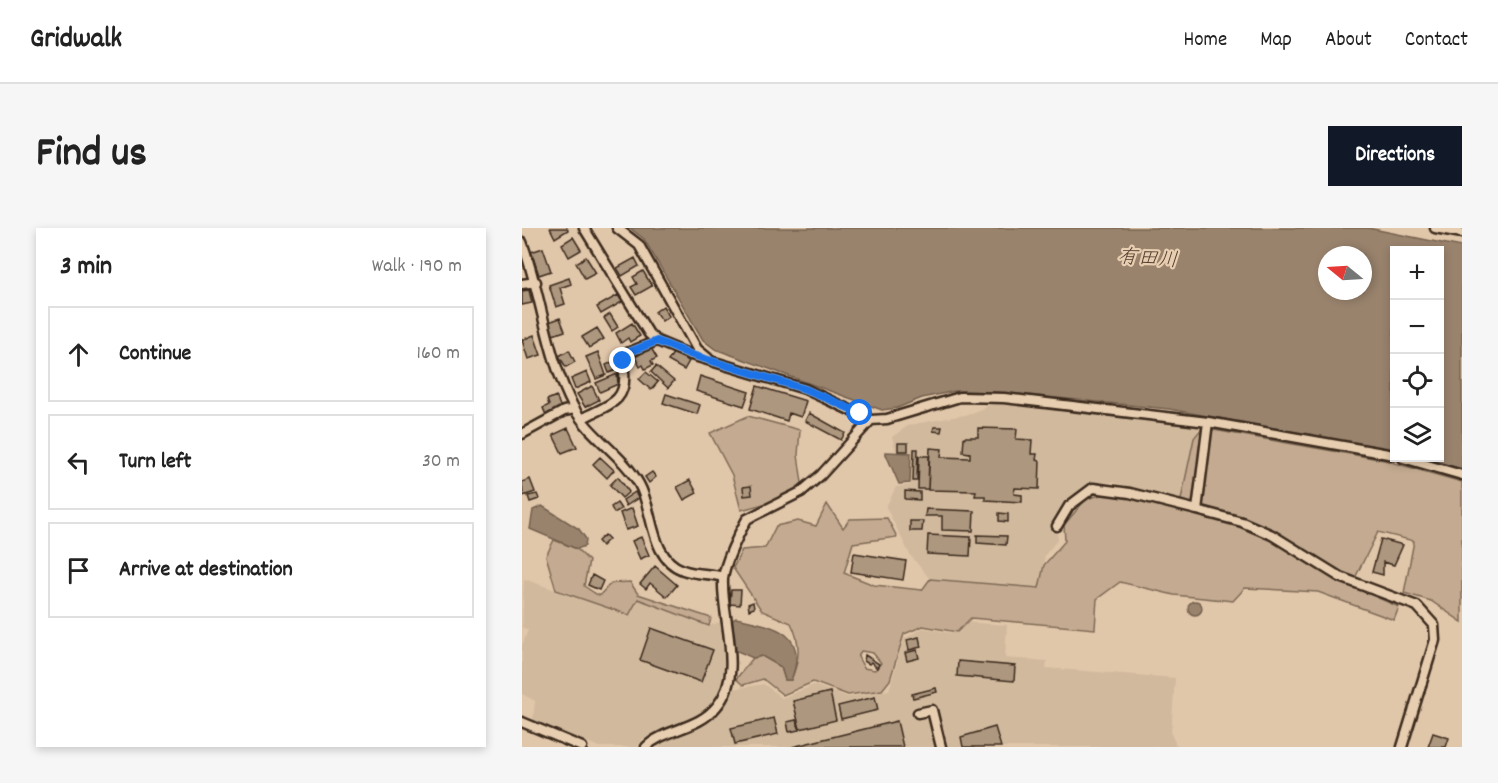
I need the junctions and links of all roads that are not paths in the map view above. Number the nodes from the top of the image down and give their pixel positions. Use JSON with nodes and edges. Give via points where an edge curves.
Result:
{"nodes":[{"id":1,"x":584,"y":228,"type":"edge"},
{"id":2,"x":616,"y":228,"type":"edge"},
{"id":3,"x":1435,"y":228,"type":"edge"},
{"id":4,"x":1462,"y":233,"type":"edge"},
{"id":5,"x":522,"y":242,"type":"edge"},
{"id":6,"x":536,"y":282,"type":"junction"},
{"id":7,"x":522,"y":284,"type":"edge"},
{"id":8,"x":657,"y":341,"type":"junction"},
{"id":9,"x":709,"y":359,"type":"junction"},
{"id":10,"x":575,"y":409,"type":"junction"},
{"id":11,"x":583,"y":418,"type":"junction"},
{"id":12,"x":870,"y":420,"type":"junction"},
{"id":13,"x":1208,"y":422,"type":"junction"},
{"id":14,"x":522,"y":434,"type":"edge"},
{"id":15,"x":1390,"y":454,"type":"edge"},
{"id":16,"x":1417,"y":462,"type":"edge"},
{"id":17,"x":1462,"y":475,"type":"edge"},
{"id":18,"x":1197,"y":510,"type":"junction"},
{"id":19,"x":1057,"y":526,"type":"dead end"},
{"id":20,"x":723,"y":577,"type":"junction"},
{"id":21,"x":918,"y":712,"type":"dead end"},
{"id":22,"x":522,"y":722,"type":"edge"},
{"id":23,"x":582,"y":747,"type":"edge"},
{"id":24,"x":646,"y":747,"type":"edge"},
{"id":25,"x":941,"y":747,"type":"edge"},
{"id":26,"x":1402,"y":747,"type":"edge"}],
"edges":[{"from":1,"to":8,"type":"street"},
{"from":2,"to":9,"type":"street","via":[[639,245],[697,349]]},
{"from":3,"to":4,"type":"street"},
{"from":5,"to":6,"type":"street"},
{"from":6,"to":7,"type":"street"},
{"from":6,"to":10,"type":"street","via":[[547,338]]},
{"from":8,"to":9,"type":"street"},
{"from":8,"to":11,"type":"street","via":[[627,353],[623,361],[624,393]]},
{"from":9,"to":12,"type":"street","via":[[805,389]]},
{"from":10,"to":11,"type":"street"},
{"from":10,"to":14,"type":"street"},
{"from":11,"to":20,"type":"street","via":[[590,431],[641,486],[665,557],[683,570]]},
{"from":12,"to":13,"type":"street","via":[[887,419],[960,397],[1004,398]]},
{"from":12,"to":20,"type":"street","via":[[801,492],[747,519]]},
{"from":13,"to":15,"type":"street"},
{"from":13,"to":18,"type":"street"},
{"from":16,"to":17,"type":"street"},
{"from":18,"to":19,"type":"street","via":[[1130,492],[1094,488],[1070,506]]},
{"from":18,"to":26,"type":"street","via":[[1272,535],[1340,577],[1418,606],[1426,614],[1434,626],[1434,640]]},
{"from":20,"to":24,"type":"street","via":[[730,661],[720,704],[706,719]]},
{"from":21,"to":25,"type":"street","via":[[932,710]]},
{"from":22,"to":23,"type":"street"}]}
